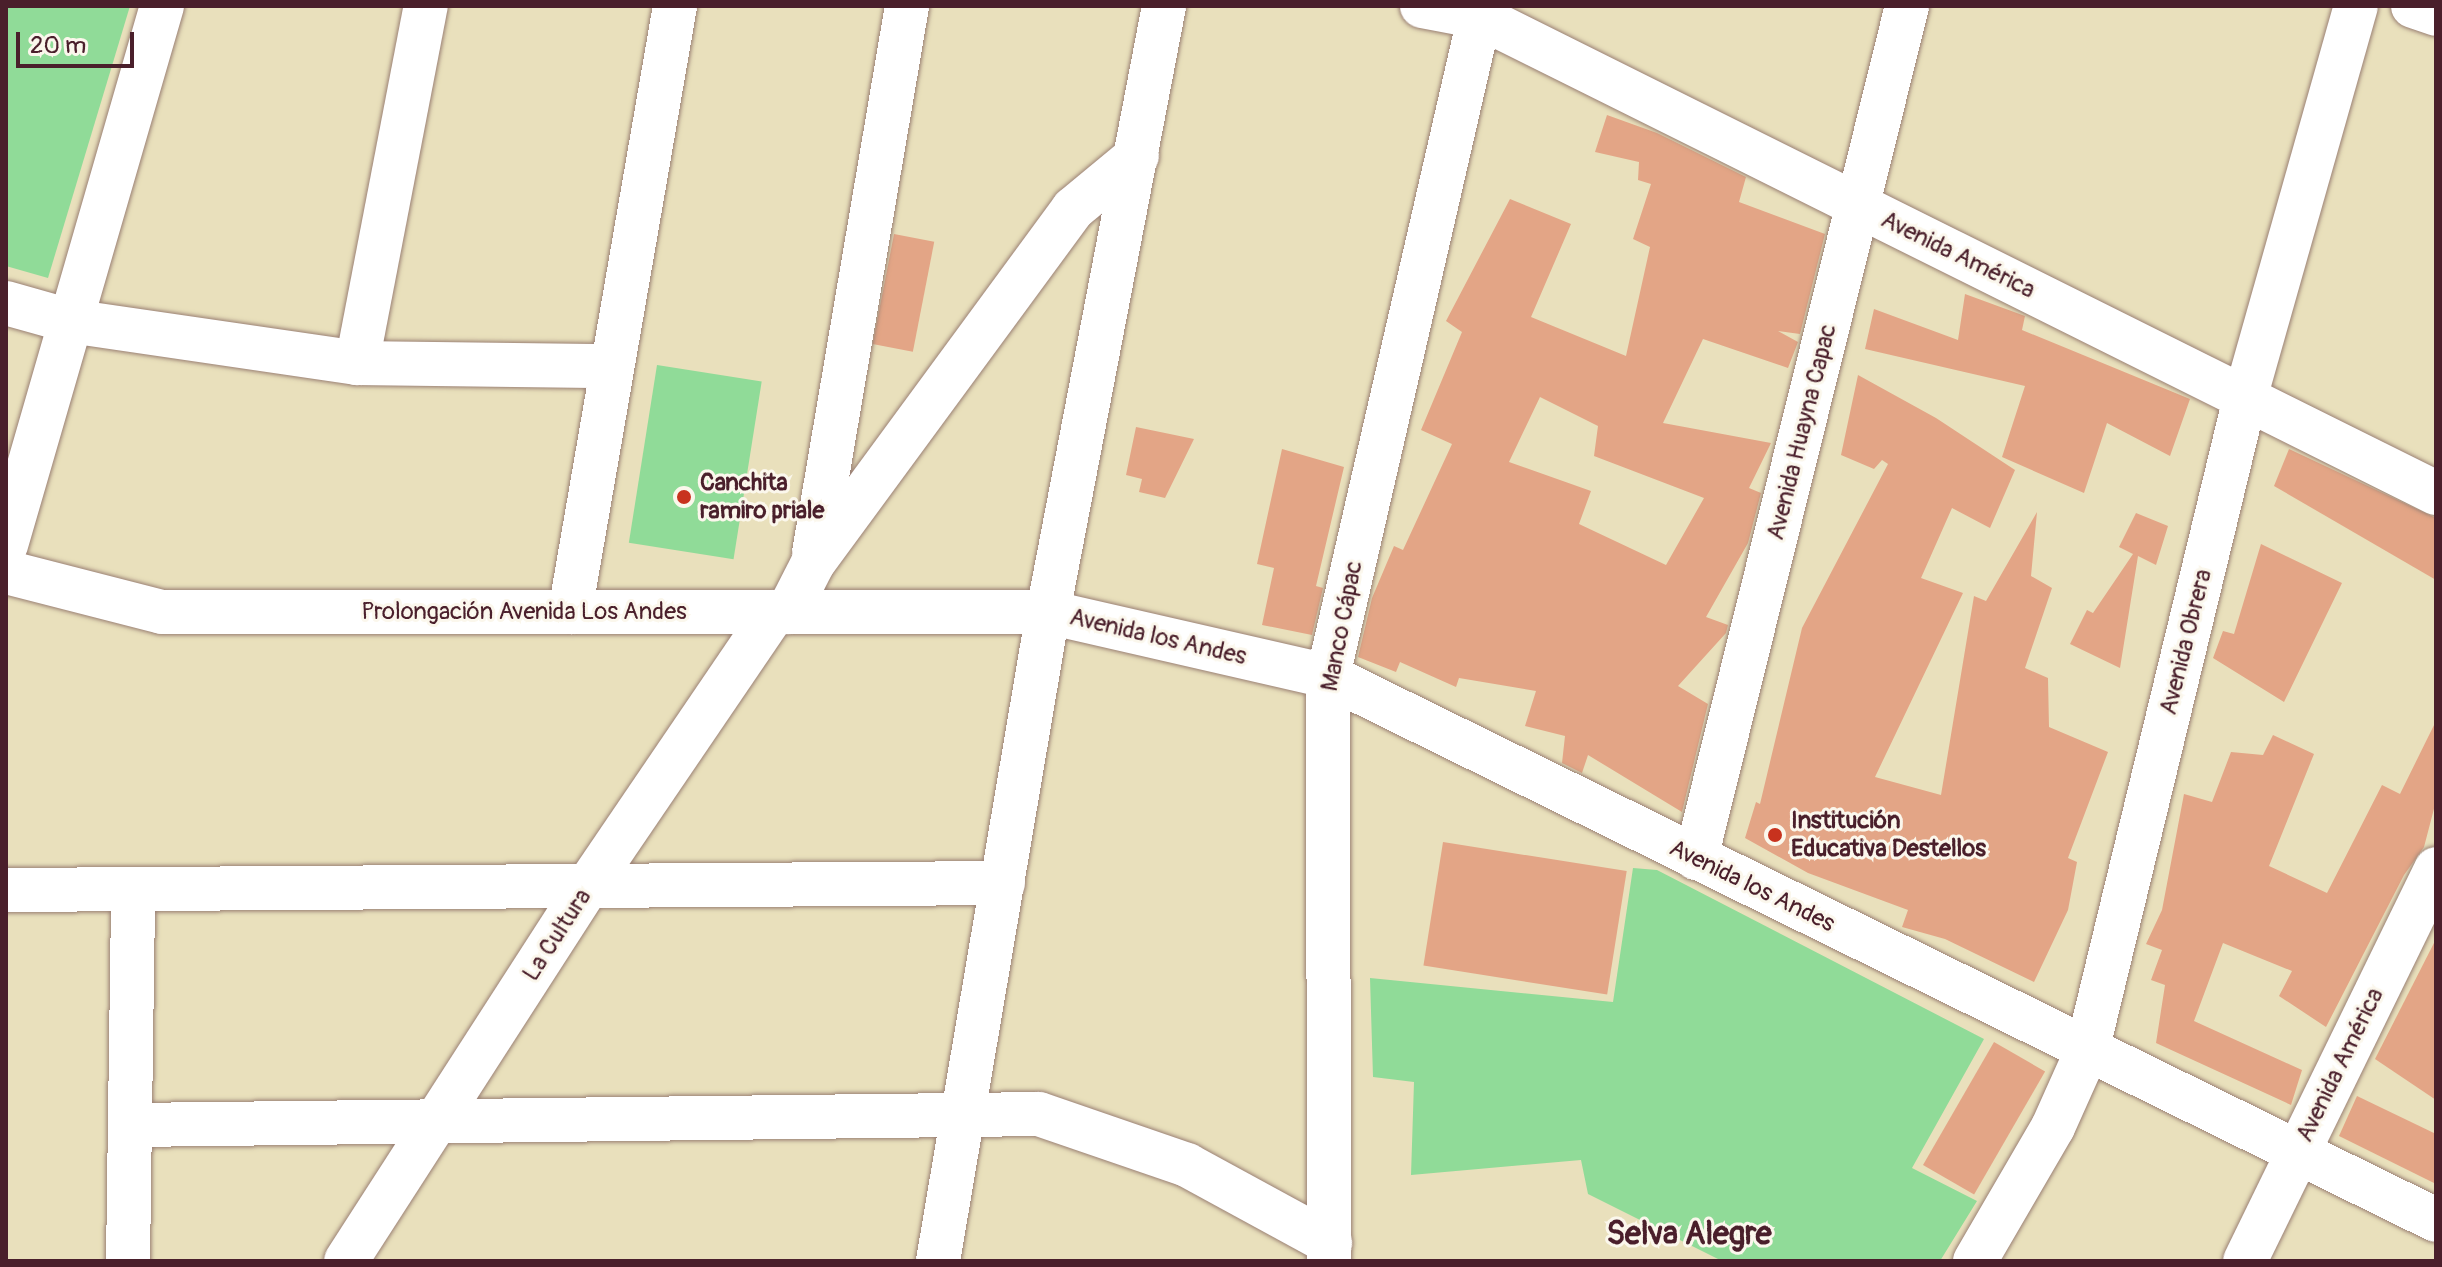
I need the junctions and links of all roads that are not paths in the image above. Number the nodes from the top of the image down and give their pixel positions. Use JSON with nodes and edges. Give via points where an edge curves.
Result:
{"nodes":[{"id":1,"x":162,"y":6,"type":"edge"},
{"id":2,"x":426,"y":6,"type":"edge"},
{"id":3,"x":675,"y":6,"type":"edge"},
{"id":4,"x":907,"y":6,"type":"edge"},
{"id":5,"x":1164,"y":6,"type":"edge"},
{"id":6,"x":1422,"y":6,"type":"edge"},
{"id":7,"x":1907,"y":6,"type":"edge"},
{"id":8,"x":2356,"y":6,"type":"edge"},
{"id":9,"x":2413,"y":6,"type":"edge"},
{"id":10,"x":1481,"y":11,"type":"edge"},
{"id":11,"x":2436,"y":14,"type":"edge"},
{"id":12,"x":1137,"y":156,"type":"junction"},
{"id":13,"x":1858,"y":205,"type":"junction"},
{"id":14,"x":6,"y":303,"type":"edge"},
{"id":15,"x":70,"y":321,"type":"junction"},
{"id":16,"x":357,"y":363,"type":"junction"},
{"id":17,"x":612,"y":366,"type":"junction"},
{"id":18,"x":2245,"y":398,"type":"junction"},
{"id":19,"x":2436,"y":493,"type":"edge"},
{"id":20,"x":6,"y":545,"type":"edge"},
{"id":21,"x":813,"y":563,"type":"junction"},
{"id":22,"x":6,"y":572,"type":"edge"},
{"id":23,"x":570,"y":612,"type":"junction"},
{"id":24,"x":781,"y":612,"type":"junction"},
{"id":25,"x":1048,"y":612,"type":"junction"},
{"id":26,"x":1328,"y":676,"type":"junction"},
{"id":27,"x":1696,"y":858,"type":"junction"},
{"id":28,"x":2436,"y":869,"type":"edge"},
{"id":29,"x":1003,"y":883,"type":"junction"},
{"id":30,"x":588,"y":886,"type":"junction"},
{"id":31,"x":6,"y":890,"type":"edge"},
{"id":32,"x":133,"y":890,"type":"junction"},
{"id":33,"x":2087,"y":1051,"type":"junction"},
{"id":34,"x":962,"y":1115,"type":"junction"},
{"id":35,"x":437,"y":1121,"type":"junction"},
{"id":36,"x":130,"y":1125,"type":"junction"},
{"id":37,"x":2297,"y":1152,"type":"junction"},
{"id":38,"x":2436,"y":1220,"type":"edge"},
{"id":39,"x":1329,"y":1252,"type":"edge"},
{"id":40,"x":128,"y":1261,"type":"edge"},
{"id":41,"x":346,"y":1261,"type":"edge"},
{"id":42,"x":938,"y":1261,"type":"edge"},
{"id":43,"x":1975,"y":1261,"type":"edge"},
{"id":44,"x":2245,"y":1261,"type":"edge"}],
"edges":[{"from":1,"to":15,"type":"street"},
{"from":2,"to":16,"type":"street"},
{"from":3,"to":17,"type":"street"},
{"from":4,"to":21,"type":"street"},
{"from":5,"to":12,"type":"street"},
{"from":6,"to":10,"type":"street","name":"Avenida América"},
{"from":7,"to":13,"type":"street","name":"Avenida Huayna Capac"},
{"from":8,"to":18,"type":"street","name":"Avenida Obrera"},
{"from":9,"to":11,"type":"street"},
{"from":10,"to":13,"type":"street","name":"Avenida América"},
{"from":10,"to":26,"type":"street","name":"Manco Cápac"},
{"from":12,"to":21,"type":"street","via":[[1073,209]]},
{"from":12,"to":25,"type":"street"},
{"from":13,"to":18,"type":"street","name":"Avenida América"},
{"from":13,"to":27,"type":"street","name":"Avenida Huayna Capac"},
{"from":14,"to":15,"type":"street"},
{"from":15,"to":16,"type":"street"},
{"from":15,"to":20,"type":"street"},
{"from":16,"to":17,"type":"street"},
{"from":17,"to":23,"type":"street"},
{"from":18,"to":19,"type":"street","name":"Avenida América"},
{"from":18,"to":33,"type":"street","name":"Avenida Obrera"},
{"from":21,"to":24,"type":"street","name":"La Cultura"},
{"from":22,"to":23,"type":"street","name":"Prolongación Avenida Los Andes","via":[[162,612]]},
{"from":23,"to":24,"type":"street","name":"Prolongación Avenida Los Andes"},
{"from":24,"to":25,"type":"street","name":"Prolongación Avenida Los Andes"},
{"from":24,"to":30,"type":"street","name":"La Cultura"},
{"from":25,"to":26,"type":"street","name":"Avenida los Andes"},
{"from":25,"to":29,"type":"street"},
{"from":26,"to":27,"type":"street","name":"Avenida los Andes"},
{"from":26,"to":39,"type":"street","name":"Manco Cápac"},
{"from":27,"to":33,"type":"street","name":"Avenida los Andes"},
{"from":28,"to":37,"type":"street","name":"Avenida América"},
{"from":29,"to":30,"type":"street"},
{"from":29,"to":34,"type":"street"},
{"from":30,"to":32,"type":"street"},
{"from":30,"to":35,"type":"street","name":"La Cultura"},
{"from":31,"to":32,"type":"street"},
{"from":32,"to":36,"type":"street"},
{"from":33,"to":37,"type":"street","name":"Avenida los Andes"},
{"from":33,"to":43,"type":"street","name":"Avenida Obrera","via":[[2053,1127]]},
{"from":34,"to":35,"type":"street"},
{"from":34,"to":39,"type":"street","via":[[1039,1114],[1187,1165]]},
{"from":34,"to":42,"type":"street"},
{"from":35,"to":36,"type":"street"},
{"from":35,"to":41,"type":"street","name":"La Cultura"},
{"from":36,"to":40,"type":"street"},
{"from":37,"to":38,"type":"street","name":"Avenida los Andes"},
{"from":37,"to":44,"type":"street","name":"Avenida América"}]}
